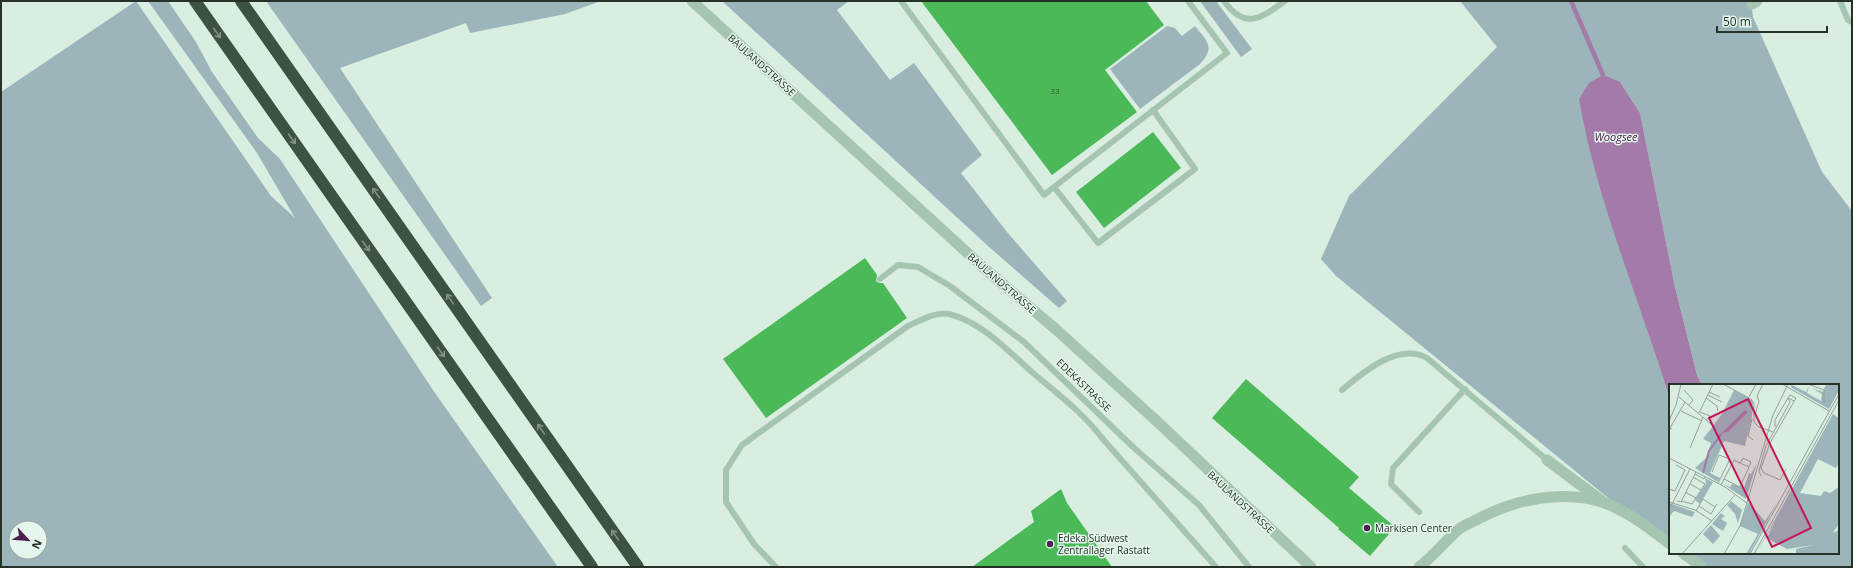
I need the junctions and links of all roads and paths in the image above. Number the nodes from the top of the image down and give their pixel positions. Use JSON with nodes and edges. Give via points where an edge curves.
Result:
{"nodes":[{"id":1,"x":195,"y":1,"type":"edge"},
{"id":2,"x":241,"y":1,"type":"edge"},
{"id":3,"x":692,"y":1,"type":"edge"},
{"id":4,"x":901,"y":1,"type":"edge"},
{"id":5,"x":1188,"y":1,"type":"edge"},
{"id":6,"x":1224,"y":1,"type":"edge"},
{"id":7,"x":1285,"y":1,"type":"edge"},
{"id":8,"x":1840,"y":1,"type":"edge"},
{"id":9,"x":1852,"y":22,"type":"edge"},
{"id":10,"x":1153,"y":110,"type":"junction"},
{"id":11,"x":1054,"y":187,"type":"junction"},
{"id":12,"x":880,"y":279,"type":"dead end"},
{"id":13,"x":1465,"y":389,"type":"junction"},
{"id":14,"x":1342,"y":390,"type":"dead end"},
{"id":15,"x":1547,"y":460,"type":"joint"},
{"id":16,"x":1605,"y":503,"type":"junction"},
{"id":17,"x":1419,"y":512,"type":"dead end"},
{"id":18,"x":1669,"y":543,"type":"edge"},
{"id":19,"x":1625,"y":548,"type":"dead end"},
{"id":20,"x":1684,"y":554,"type":"edge"},
{"id":21,"x":1422,"y":566,"type":"edge"},
{"id":22,"x":592,"y":567,"type":"edge"},
{"id":23,"x":638,"y":567,"type":"edge"},
{"id":24,"x":776,"y":567,"type":"edge"},
{"id":25,"x":1216,"y":567,"type":"edge"},
{"id":26,"x":1249,"y":567,"type":"edge"},
{"id":27,"x":1311,"y":567,"type":"edge"},
{"id":28,"x":1643,"y":567,"type":"edge"},
{"id":29,"x":1702,"y":567,"type":"edge"}],
"edges":[{"from":1,"to":22,"type":"highway","one_way":true},
{"from":23,"to":2,"type":"highway","one_way":true},
{"from":3,"to":27,"type":"street","name":"BAULANDSTRASSE","via":[[1162,426]]},
{"from":4,"to":11,"type":"lane","via":[[1044,195]]},
{"from":5,"to":10,"type":"lane","via":[[1226,53]]},
{"from":6,"to":7,"type":"lane","via":[[1240,18],[1262,17]]},
{"from":8,"to":9,"type":"lane","via":[[1848,20]]},
{"from":10,"to":11,"type":"lane"},
{"from":10,"to":11,"type":"lane","via":[[1195,169],[1098,243]]},
{"from":12,"to":26,"type":"lane","name":"EDEKASTRASSE","via":[[898,265],[918,267],[950,286],[1024,342],[1133,447],[1200,505]]},
{"from":13,"to":14,"type":"lane","via":[[1419,353],[1406,353],[1368,368]]},
{"from":13,"to":15,"type":"lane"},
{"from":13,"to":17,"type":"lane","via":[[1394,468],[1391,484]]},
{"from":15,"to":16,"type":"street"},
{"from":16,"to":18,"type":"street","via":[[1630,515]]},
{"from":16,"to":21,"type":"street","via":[[1578,498],[1549,497],[1522,501],[1495,510],[1460,529]]},
{"from":19,"to":28,"type":"lane"},
{"from":20,"to":29,"type":"street"},
{"from":24,"to":25,"type":"lane","via":[[754,544],[726,502],[726,470],[742,445],[908,326],[947,313],[970,322],[992,337],[1088,420]]}]}
